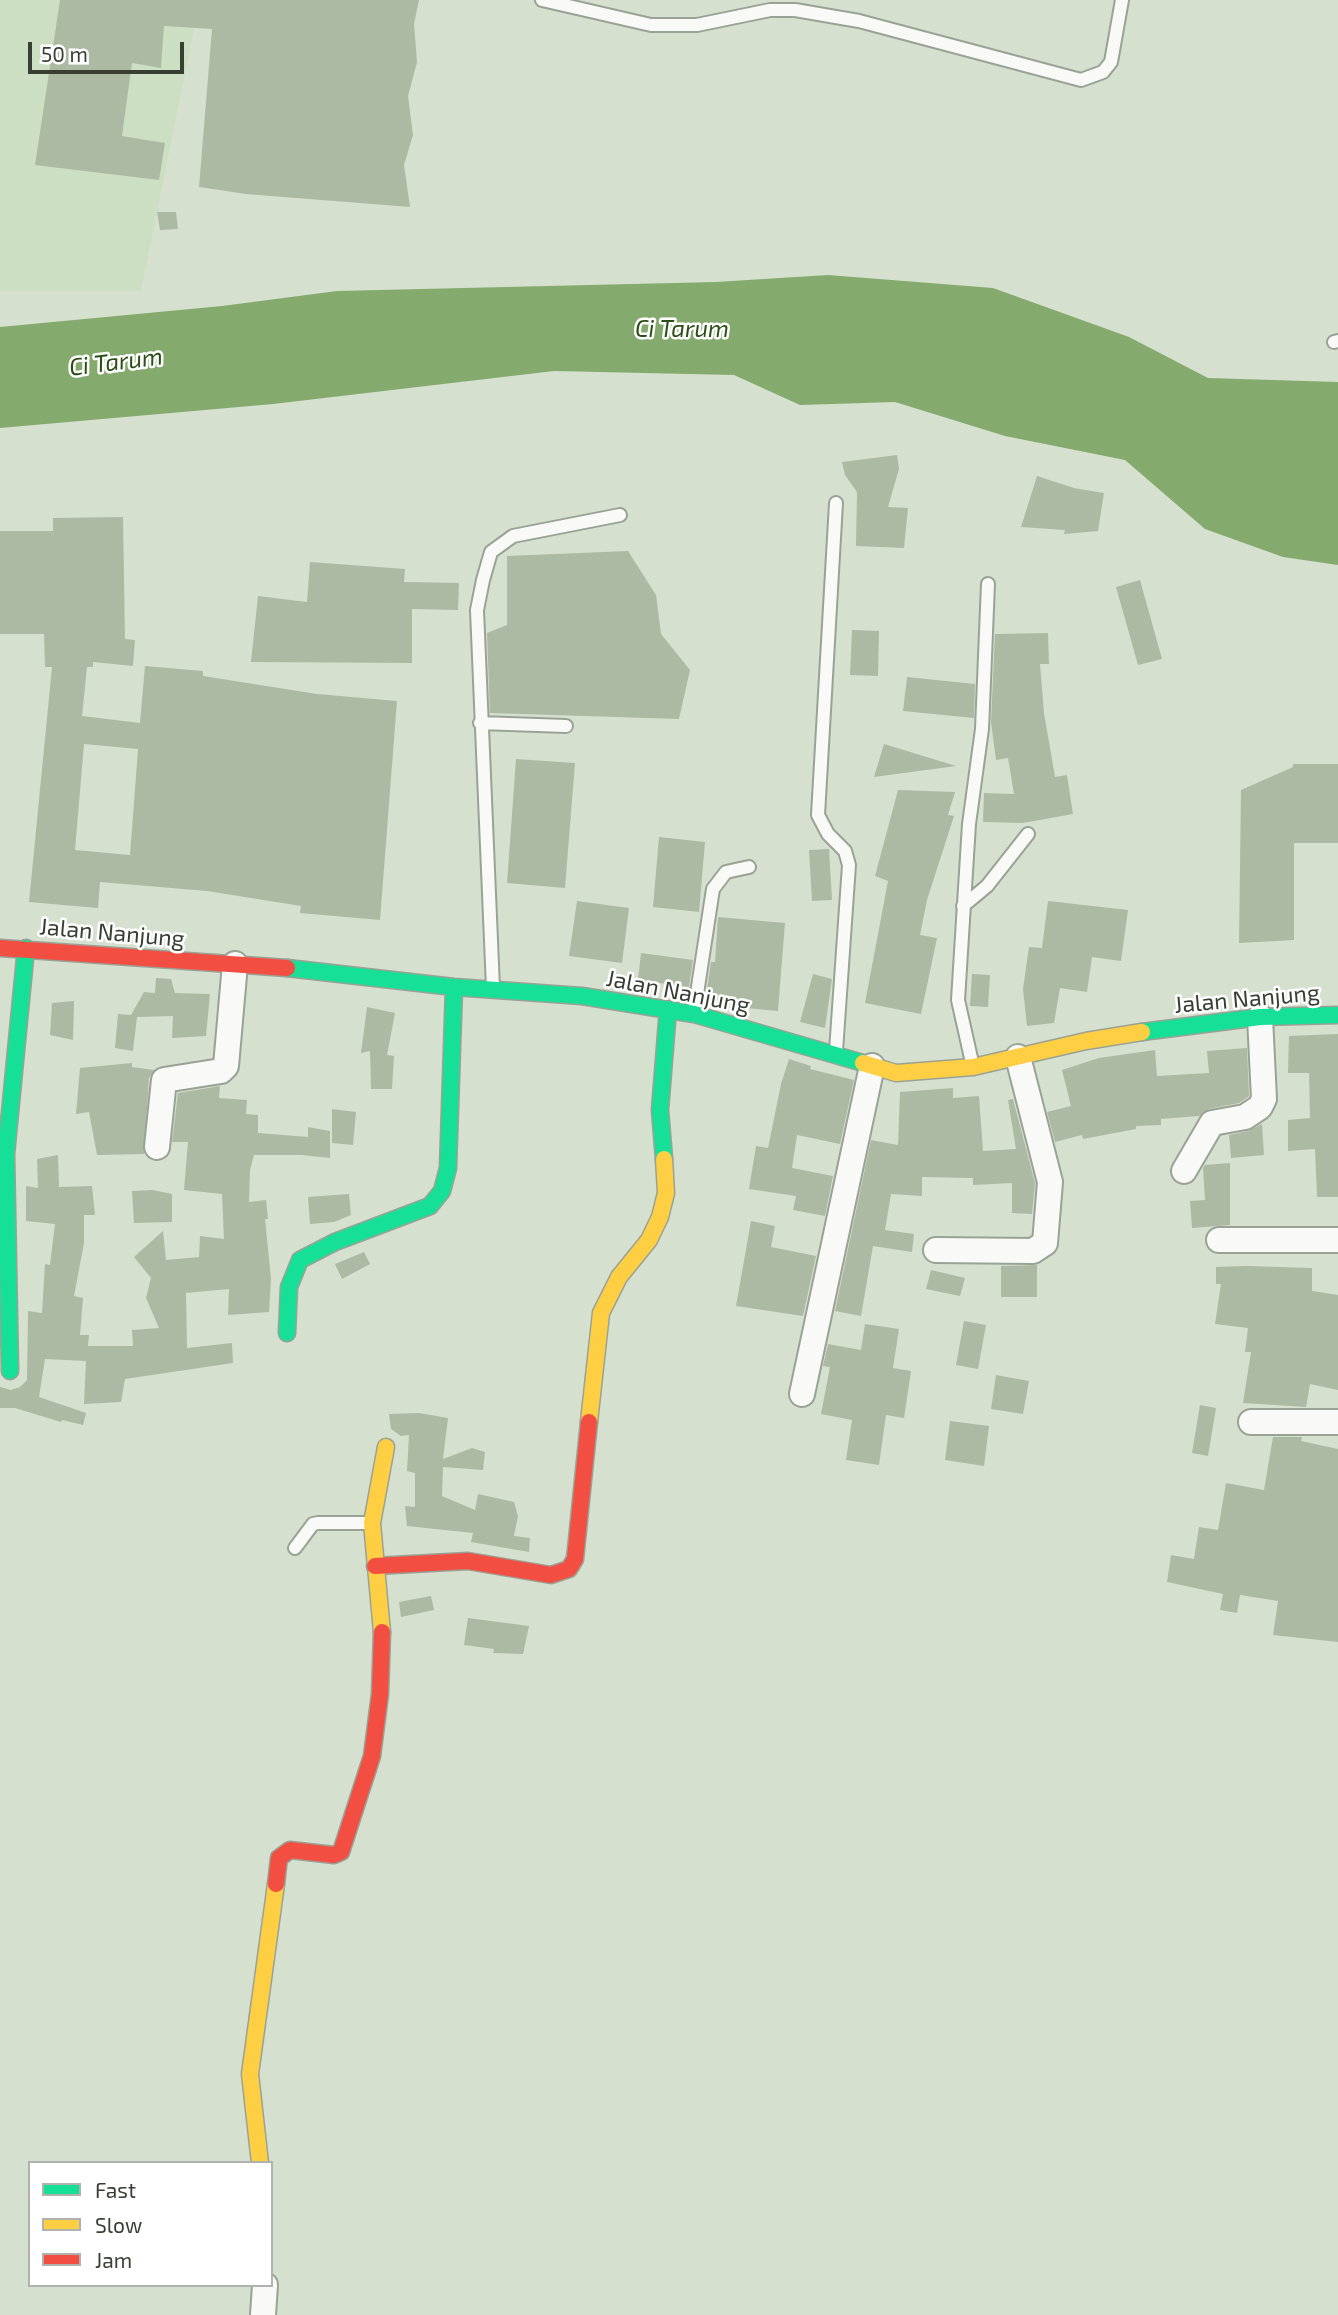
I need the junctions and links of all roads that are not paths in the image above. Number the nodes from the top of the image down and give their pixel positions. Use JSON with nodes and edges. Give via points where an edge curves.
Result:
{"nodes":[{"id":1,"x":542,"y":0,"type":"edge"},
{"id":2,"x":1122,"y":0,"type":"edge"},
{"id":3,"x":836,"y":503,"type":"dead end"},
{"id":4,"x":620,"y":514,"type":"dead end"},
{"id":5,"x":988,"y":584,"type":"dead end"},
{"id":6,"x":480,"y":723,"type":"junction"},
{"id":7,"x":566,"y":726,"type":"dead end"},
{"id":8,"x":1028,"y":834,"type":"dead end"},
{"id":9,"x":749,"y":867,"type":"dead end"},
{"id":10,"x":963,"y":906,"type":"junction"},
{"id":11,"x":0,"y":948,"type":"edge"},
{"id":12,"x":26,"y":948,"type":"junction"},
{"id":13,"x":235,"y":964,"type":"junction"},
{"id":14,"x":454,"y":987,"type":"junction"},
{"id":15,"x":493,"y":988,"type":"junction"},
{"id":16,"x":668,"y":1009,"type":"junction"},
{"id":17,"x":694,"y":1014,"type":"junction"},
{"id":18,"x":1338,"y":1015,"type":"edge"},
{"id":19,"x":1260,"y":1017,"type":"junction"},
{"id":20,"x":836,"y":1054,"type":"junction"},
{"id":21,"x":1018,"y":1057,"type":"junction"},
{"id":22,"x":872,"y":1066,"type":"junction"},
{"id":23,"x":973,"y":1067,"type":"junction"},
{"id":24,"x":157,"y":1147,"type":"dead end"},
{"id":25,"x":3,"y":1154,"type":"edge"},
{"id":26,"x":1184,"y":1171,"type":"dead end"},
{"id":27,"x":1219,"y":1240,"type":"dead end"},
{"id":28,"x":1338,"y":1240,"type":"edge"},
{"id":29,"x":936,"y":1250,"type":"dead end"},
{"id":30,"x":287,"y":1332,"type":"dead end"},
{"id":31,"x":10,"y":1371,"type":"dead end"},
{"id":32,"x":802,"y":1394,"type":"dead end"},
{"id":33,"x":1251,"y":1422,"type":"dead end"},
{"id":34,"x":1338,"y":1422,"type":"edge"},
{"id":35,"x":386,"y":1447,"type":"dead end"},
{"id":36,"x":372,"y":1523,"type":"junction"},
{"id":37,"x":295,"y":1548,"type":"dead end"},
{"id":38,"x":375,"y":1566,"type":"junction"},
{"id":39,"x":260,"y":2161,"type":"edge"},
{"id":40,"x":265,"y":2287,"type":"edge"},
{"id":41,"x":263,"y":2315,"type":"edge"}],
"edges":[{"from":1,"to":2,"type":"lane","via":[[651,26],[696,25],[770,10],[795,10],[859,21],[1081,80],[1103,72],[1111,62]]},
{"from":3,"to":20,"type":"lane","via":[[818,816],[845,851],[849,865]]},
{"from":4,"to":6,"type":"lane","via":[[513,536],[491,551],[477,610]]},
{"from":5,"to":10,"type":"lane","via":[[982,729]]},
{"from":6,"to":7,"type":"lane"},
{"from":6,"to":15,"type":"lane"},
{"from":8,"to":10,"type":"lane","via":[[987,886]]},
{"from":9,"to":17,"type":"lane","via":[[726,873],[713,889]]},
{"from":10,"to":23,"type":"lane","via":[[958,1000]]},
{"from":11,"to":12,"type":"street","name":"Jalan Nanjung"},
{"from":12,"to":13,"type":"street","name":"Jalan Nanjung"},
{"from":12,"to":25,"type":"street"},
{"from":13,"to":14,"type":"street","name":"Jalan Nanjung"},
{"from":13,"to":24,"type":"street","via":[[226,1066],[221,1071],[164,1080]]},
{"from":14,"to":15,"type":"street","name":"Jalan Nanjung"},
{"from":14,"to":30,"type":"street","via":[[448,1168],[442,1191],[430,1206],[300,1260],[289,1287]]},
{"from":15,"to":16,"type":"street","name":"Jalan Nanjung"},
{"from":16,"to":17,"type":"street","name":"Jalan Nanjung"},
{"from":16,"to":38,"type":"street","via":[[660,1110],[666,1193],[649,1240],[619,1277],[601,1313],[575,1559],[569,1569],[551,1575],[468,1561]]},
{"from":17,"to":20,"type":"street","name":"Jalan Nanjung"},
{"from":18,"to":19,"type":"street","name":"Jalan Nanjung"},
{"from":19,"to":21,"type":"street","name":"Jalan Nanjung","via":[[1086,1041]]},
{"from":19,"to":26,"type":"street","via":[[1261,1107],[1245,1117],[1212,1124]]},
{"from":20,"to":22,"type":"street","name":"Jalan Nanjung"},
{"from":21,"to":23,"type":"street","name":"Jalan Nanjung"},
{"from":21,"to":29,"type":"street","via":[[1050,1182],[1045,1243],[1033,1251]]},
{"from":22,"to":23,"type":"street","name":"Jalan Nanjung","via":[[896,1073]]},
{"from":22,"to":32,"type":"street"},
{"from":25,"to":31,"type":"street"},
{"from":27,"to":28,"type":"street"},
{"from":33,"to":34,"type":"street"},
{"from":35,"to":36,"type":"street"},
{"from":36,"to":37,"type":"lane","via":[[313,1524]]},
{"from":36,"to":38,"type":"street"},
{"from":38,"to":39,"type":"street","via":[[382,1623],[380,1694],[372,1755],[353,1821],[341,1852],[290,1850],[279,1858],[250,2074]]},
{"from":40,"to":41,"type":"street"}]}
